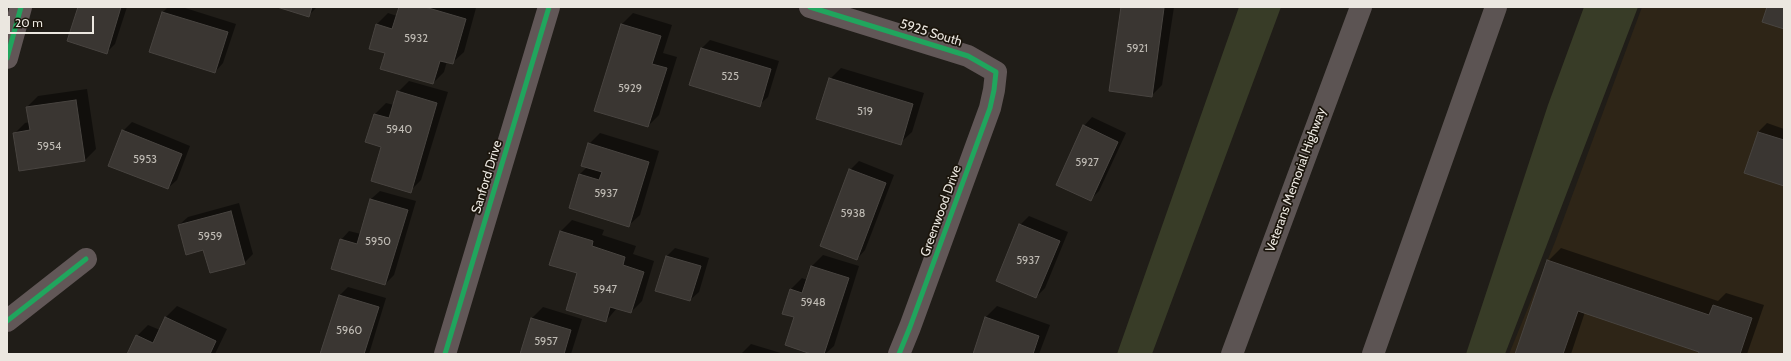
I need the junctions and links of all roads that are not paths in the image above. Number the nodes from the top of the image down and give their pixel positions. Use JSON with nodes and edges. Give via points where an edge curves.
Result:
{"nodes":[{"id":1,"x":21,"y":7,"type":"edge"},
{"id":2,"x":550,"y":7,"type":"edge"},
{"id":3,"x":810,"y":7,"type":"edge"},
{"id":4,"x":1361,"y":7,"type":"edge"},
{"id":5,"x":1496,"y":7,"type":"edge"},
{"id":6,"x":7,"y":58,"type":"edge"},
{"id":7,"x":996,"y":72,"type":"joint"},
{"id":8,"x":86,"y":259,"type":"dead end"},
{"id":9,"x":7,"y":321,"type":"edge"},
{"id":10,"x":445,"y":354,"type":"edge"},
{"id":11,"x":899,"y":354,"type":"edge"},
{"id":12,"x":1232,"y":354,"type":"edge"},
{"id":13,"x":1373,"y":354,"type":"edge"}],
"edges":[{"from":1,"to":6,"type":"street"},
{"from":2,"to":10,"type":"street","name":"Sanford Drive"},
{"from":3,"to":7,"type":"street","name":"5925 South","via":[[960,53]]},
{"from":4,"to":12,"type":"highway","name":"Veterans Memorial Highway"},
{"from":5,"to":13,"type":"highway"},
{"from":7,"to":11,"type":"street","name":"Greenwood Drive","via":[[990,108]]},
{"from":8,"to":9,"type":"street"}]}
